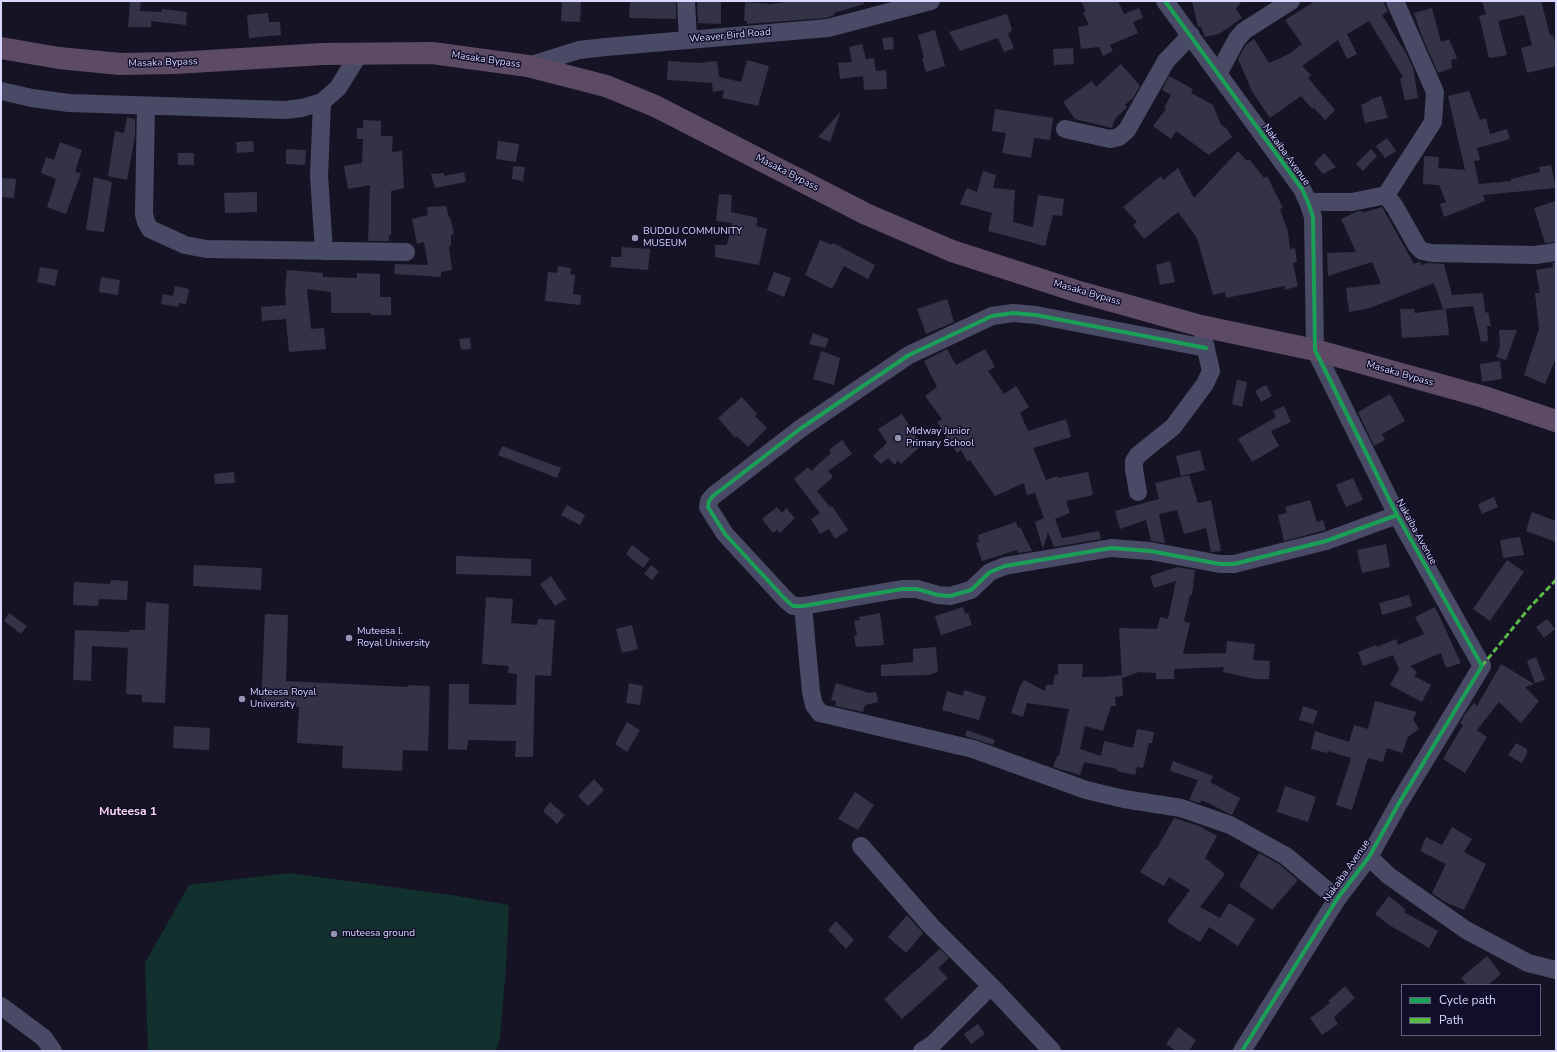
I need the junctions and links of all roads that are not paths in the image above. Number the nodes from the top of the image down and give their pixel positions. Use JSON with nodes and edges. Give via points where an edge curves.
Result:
{"nodes":[{"id":1,"x":686,"y":1,"type":"edge"},
{"id":2,"x":931,"y":1,"type":"edge"},
{"id":3,"x":1165,"y":1,"type":"edge"},
{"id":4,"x":1291,"y":1,"type":"edge"},
{"id":5,"x":1398,"y":2,"type":"edge"},
{"id":6,"x":1191,"y":35,"type":"junction"},
{"id":7,"x":688,"y":40,"type":"junction"},
{"id":8,"x":1,"y":48,"type":"edge"},
{"id":9,"x":358,"y":54,"type":"junction"},
{"id":10,"x":528,"y":66,"type":"junction"},
{"id":11,"x":1218,"y":74,"type":"junction"},
{"id":12,"x":1,"y":91,"type":"edge"},
{"id":13,"x":322,"y":102,"type":"junction"},
{"id":14,"x":146,"y":106,"type":"junction"},
{"id":15,"x":1065,"y":129,"type":"dead end"},
{"id":16,"x":1386,"y":195,"type":"junction"},
{"id":17,"x":1308,"y":202,"type":"junction"},
{"id":18,"x":324,"y":250,"type":"junction"},
{"id":19,"x":406,"y":252,"type":"dead end"},
{"id":20,"x":1556,"y":252,"type":"edge"},
{"id":21,"x":1201,"y":326,"type":"junction"},
{"id":22,"x":1206,"y":348,"type":"junction"},
{"id":23,"x":1315,"y":350,"type":"junction"},
{"id":24,"x":1556,"y":421,"type":"edge"},
{"id":25,"x":1138,"y":492,"type":"dead end"},
{"id":26,"x":1397,"y":515,"type":"junction"},
{"id":27,"x":803,"y":606,"type":"junction"},
{"id":28,"x":861,"y":846,"type":"dead end"},
{"id":29,"x":1369,"y":857,"type":"junction"},
{"id":30,"x":1336,"y":898,"type":"junction"},
{"id":31,"x":1556,"y":970,"type":"edge"},
{"id":32,"x":991,"y":986,"type":"junction"},
{"id":33,"x":1,"y":1006,"type":"edge"},
{"id":34,"x":53,"y":1051,"type":"edge"},
{"id":35,"x":922,"y":1051,"type":"edge"},
{"id":36,"x":1052,"y":1051,"type":"edge"},
{"id":37,"x":1242,"y":1051,"type":"edge"}],
"edges":[{"from":1,"to":7,"type":"street"},
{"from":2,"to":7,"type":"street","name":"Weaver Bird Road","via":[[828,28]]},
{"from":3,"to":6,"type":"street","name":"Nakaiba Avenue"},
{"from":4,"to":11,"type":"street","via":[[1244,31]]},
{"from":5,"to":16,"type":"street","via":[[1435,92],[1436,106],[1433,122]]},
{"from":6,"to":11,"type":"street","name":"Nakaiba Avenue"},
{"from":6,"to":15,"type":"street","via":[[1166,61],[1127,130],[1119,137],[1110,139]]},
{"from":7,"to":10,"type":"street","name":"Weaver Bird Road","via":[[579,50]]},
{"from":8,"to":9,"type":"highway","name":"Masaka Bypass","via":[[58,58],[120,64]]},
{"from":9,"to":10,"type":"highway","name":"Masaka Bypass","via":[[432,53]]},
{"from":9,"to":13,"type":"street","via":[[338,88]]},
{"from":10,"to":21,"type":"highway","name":"Masaka Bypass","via":[[606,86],[655,106],[866,214],[952,251],[1076,291]]},
{"from":11,"to":17,"type":"street","name":"Nakaiba Avenue","via":[[1302,188]]},
{"from":12,"to":14,"type":"street","via":[[51,101]]},
{"from":13,"to":14,"type":"street","via":[[285,110]]},
{"from":13,"to":18,"type":"street","via":[[319,176]]},
{"from":14,"to":18,"type":"street","via":[[144,214],[150,229],[185,245],[206,249]]},
{"from":16,"to":17,"type":"street","via":[[1352,202]]},
{"from":16,"to":20,"type":"street","via":[[1422,251],[1535,255]]},
{"from":17,"to":23,"type":"street","name":"Nakaiba Avenue","via":[[1313,217]]},
{"from":18,"to":19,"type":"street"},
{"from":21,"to":22,"type":"street"},
{"from":21,"to":23,"type":"highway","name":"Masaka Bypass"},
{"from":22,"to":25,"type":"street","via":[[1211,371],[1205,384],[1173,427],[1134,461]]},
{"from":22,"to":27,"type":"street","via":[[1076,322],[1013,313],[992,316],[909,355],[800,428],[709,501],[711,514],[725,534],[785,599],[793,606]]},
{"from":23,"to":24,"type":"highway","name":"Masaka Bypass","via":[[1484,397]]},
{"from":23,"to":26,"type":"street","name":"Nakaiba Avenue"},
{"from":26,"to":27,"type":"street","via":[[1326,541],[1234,564],[1112,548],[1005,566],[990,572],[971,590],[950,596],[917,589],[902,589]]},
{"from":26,"to":29,"type":"street","name":"Nakaiba Avenue","via":[[1482,666]]},
{"from":27,"to":30,"type":"street","via":[[811,692],[814,705],[820,714],[972,749],[1086,790],[1181,808],[1230,825],[1286,856]]},
{"from":28,"to":32,"type":"street","via":[[931,926]]},
{"from":29,"to":30,"type":"street","name":"Nakaiba Avenue"},
{"from":29,"to":31,"type":"street","via":[[1389,876],[1466,930],[1528,963]]},
{"from":30,"to":37,"type":"street","name":"Nakaiba Avenue"},
{"from":32,"to":35,"type":"street","via":[[933,1044]]},
{"from":32,"to":36,"type":"street"},
{"from":33,"to":34,"type":"street","via":[[44,1038]]}]}
